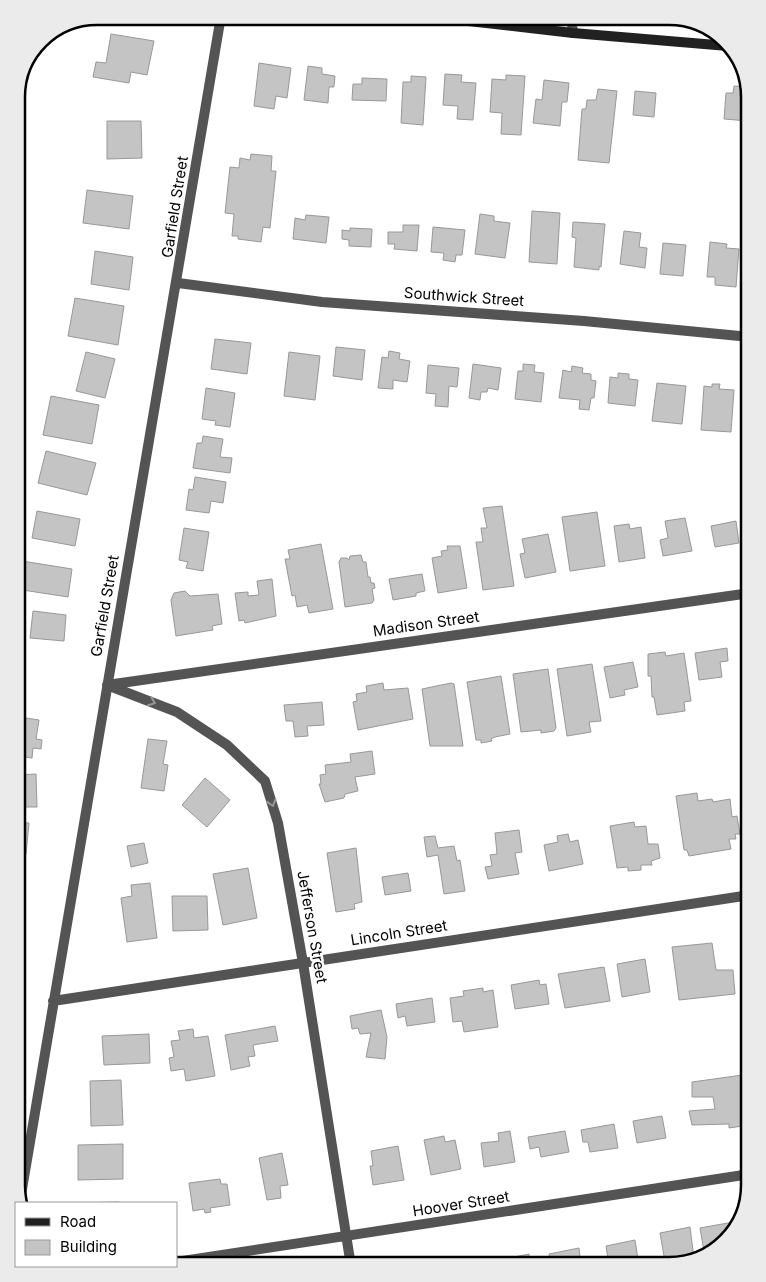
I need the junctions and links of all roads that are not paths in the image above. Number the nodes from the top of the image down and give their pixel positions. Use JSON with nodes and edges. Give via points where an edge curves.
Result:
{"nodes":[{"id":1,"x":219,"y":25,"type":"edge"},
{"id":2,"x":503,"y":25,"type":"edge"},
{"id":3,"x":572,"y":25,"type":"edge"},
{"id":4,"x":573,"y":33,"type":"junction"},
{"id":5,"x":719,"y":45,"type":"edge"},
{"id":6,"x":178,"y":283,"type":"junction"},
{"id":7,"x":741,"y":336,"type":"edge"},
{"id":8,"x":741,"y":594,"type":"edge"},
{"id":9,"x":107,"y":685,"type":"junction"},
{"id":10,"x":741,"y":896,"type":"edge"},
{"id":11,"x":303,"y":962,"type":"junction"},
{"id":12,"x":53,"y":1002,"type":"junction"},
{"id":13,"x":25,"y":1171,"type":"edge"},
{"id":14,"x":741,"y":1175,"type":"edge"},
{"id":15,"x":346,"y":1237,"type":"junction"},
{"id":16,"x":210,"y":1257,"type":"edge"},
{"id":17,"x":349,"y":1257,"type":"edge"}],
"edges":[{"from":1,"to":6,"type":"street","name":"Garfield Street"},
{"from":2,"to":4,"type":"street"},
{"from":3,"to":4,"type":"street"},
{"from":4,"to":5,"type":"street"},
{"from":6,"to":7,"type":"street","name":"Southwick Street","via":[[322,302]]},
{"from":6,"to":9,"type":"street","name":"Garfield Street"},
{"from":8,"to":9,"type":"street","name":"Madison Street"},
{"from":9,"to":11,"type":"street","name":"Jefferson Street","one_way":true,"via":[[176,712],[227,745],[265,781],[278,823]]},
{"from":9,"to":12,"type":"street","name":"Garfield Street"},
{"from":10,"to":11,"type":"street","name":"Lincoln Street"},
{"from":11,"to":12,"type":"street","name":"Lincoln Street"},
{"from":11,"to":15,"type":"street","name":"Jefferson Street"},
{"from":12,"to":13,"type":"street","name":"Garfield Street"},
{"from":14,"to":15,"type":"street","name":"Hoover Street"},
{"from":15,"to":16,"type":"street","name":"Hoover Street"},
{"from":15,"to":17,"type":"street","name":"Jefferson Street"}]}
